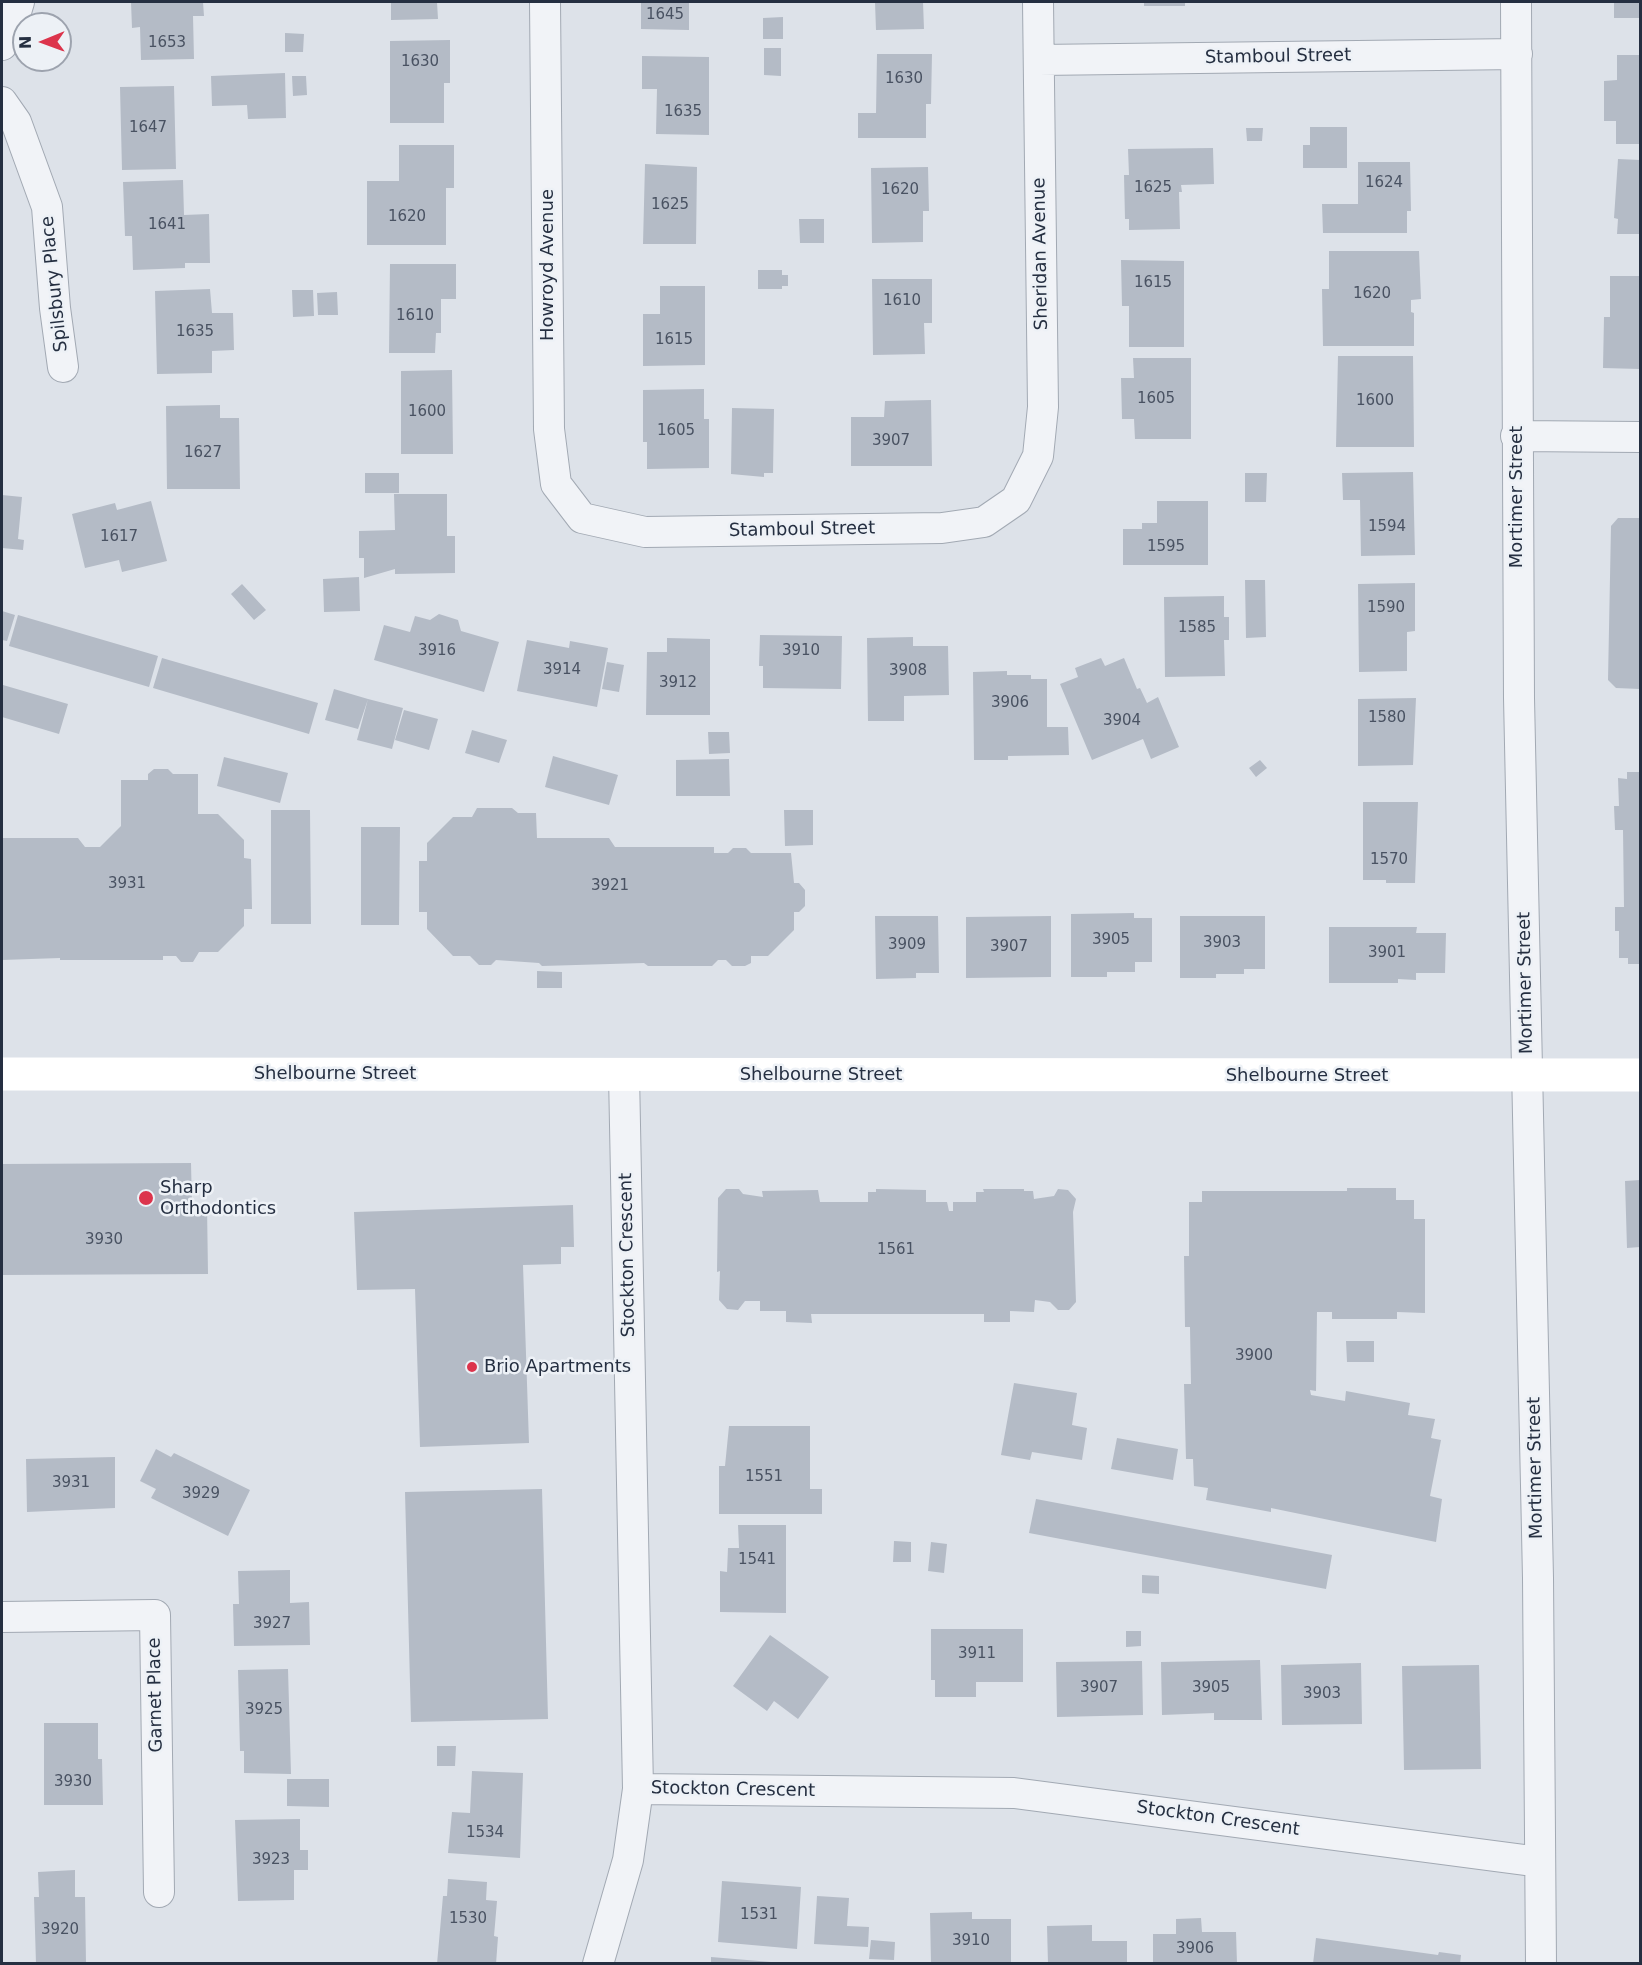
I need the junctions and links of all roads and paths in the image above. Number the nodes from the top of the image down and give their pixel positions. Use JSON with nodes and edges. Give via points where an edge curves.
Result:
{"nodes":[{"id":1,"x":19,"y":2,"type":"edge"},
{"id":2,"x":545,"y":2,"type":"edge"},
{"id":3,"x":1038,"y":2,"type":"edge"},
{"id":4,"x":1516,"y":2,"type":"edge"},
{"id":5,"x":2,"y":45,"type":"edge"},
{"id":6,"x":1516,"y":54,"type":"junction"},
{"id":7,"x":1039,"y":60,"type":"junction"},
{"id":8,"x":2,"y":102,"type":"edge"},
{"id":9,"x":63,"y":368,"type":"dead end"},
{"id":10,"x":1516,"y":436,"type":"junction"},
{"id":11,"x":1641,"y":437,"type":"edge"},
{"id":12,"x":1016,"y":500,"type":"joint"},
{"id":13,"x":582,"y":518,"type":"joint"},
{"id":14,"x":2,"y":1074,"type":"edge"},
{"id":15,"x":624,"y":1074,"type":"junction"},
{"id":16,"x":1528,"y":1074,"type":"junction"},
{"id":17,"x":1641,"y":1075,"type":"edge"},
{"id":18,"x":2,"y":1617,"type":"edge"},
{"id":19,"x":638,"y":1789,"type":"junction"},
{"id":20,"x":1540,"y":1862,"type":"junction"},
{"id":21,"x":159,"y":1892,"type":"dead end"},
{"id":22,"x":598,"y":1964,"type":"edge"},
{"id":23,"x":1542,"y":1964,"type":"edge"}],
"edges":[{"from":1,"to":5,"type":"street"},
{"from":2,"to":13,"type":"street","name":"Howroyd Avenue","via":[[549,429],[556,484]]},
{"from":3,"to":7,"type":"street","name":"Sheridan Avenue"},
{"from":4,"to":6,"type":"street","name":"Mortimer Street"},
{"from":6,"to":7,"type":"street","name":"Stamboul Street"},
{"from":6,"to":10,"type":"street","name":"Mortimer Street"},
{"from":7,"to":12,"type":"street","name":"Sheridan Avenue","via":[[1043,407],[1038,456]]},
{"from":8,"to":9,"type":"street","name":"Spilsbury Place","via":[[16,122],[47,207]]},
{"from":10,"to":11,"type":"street"},
{"from":10,"to":16,"type":"street","name":"Mortimer Street"},
{"from":12,"to":13,"type":"street","name":"Stamboul Street","via":[[984,522],[942,528],[645,532]]},
{"from":14,"to":15,"type":"main road","name":"Shelbourne Street"},
{"from":15,"to":16,"type":"main road","name":"Shelbourne Street"},
{"from":15,"to":19,"type":"street","name":"Stockton Crescent"},
{"from":16,"to":17,"type":"main road","name":"Shelbourne Street"},
{"from":16,"to":20,"type":"street","name":"Mortimer Street"},
{"from":18,"to":21,"type":"street","name":"Garnet Place","via":[[155,1616]]},
{"from":19,"to":20,"type":"street","name":"Stockton Crescent","via":[[1014,1793]]},
{"from":19,"to":22,"type":"street","via":[[628,1860]]},
{"from":20,"to":23,"type":"street","name":"Mortimer Street"}]}
